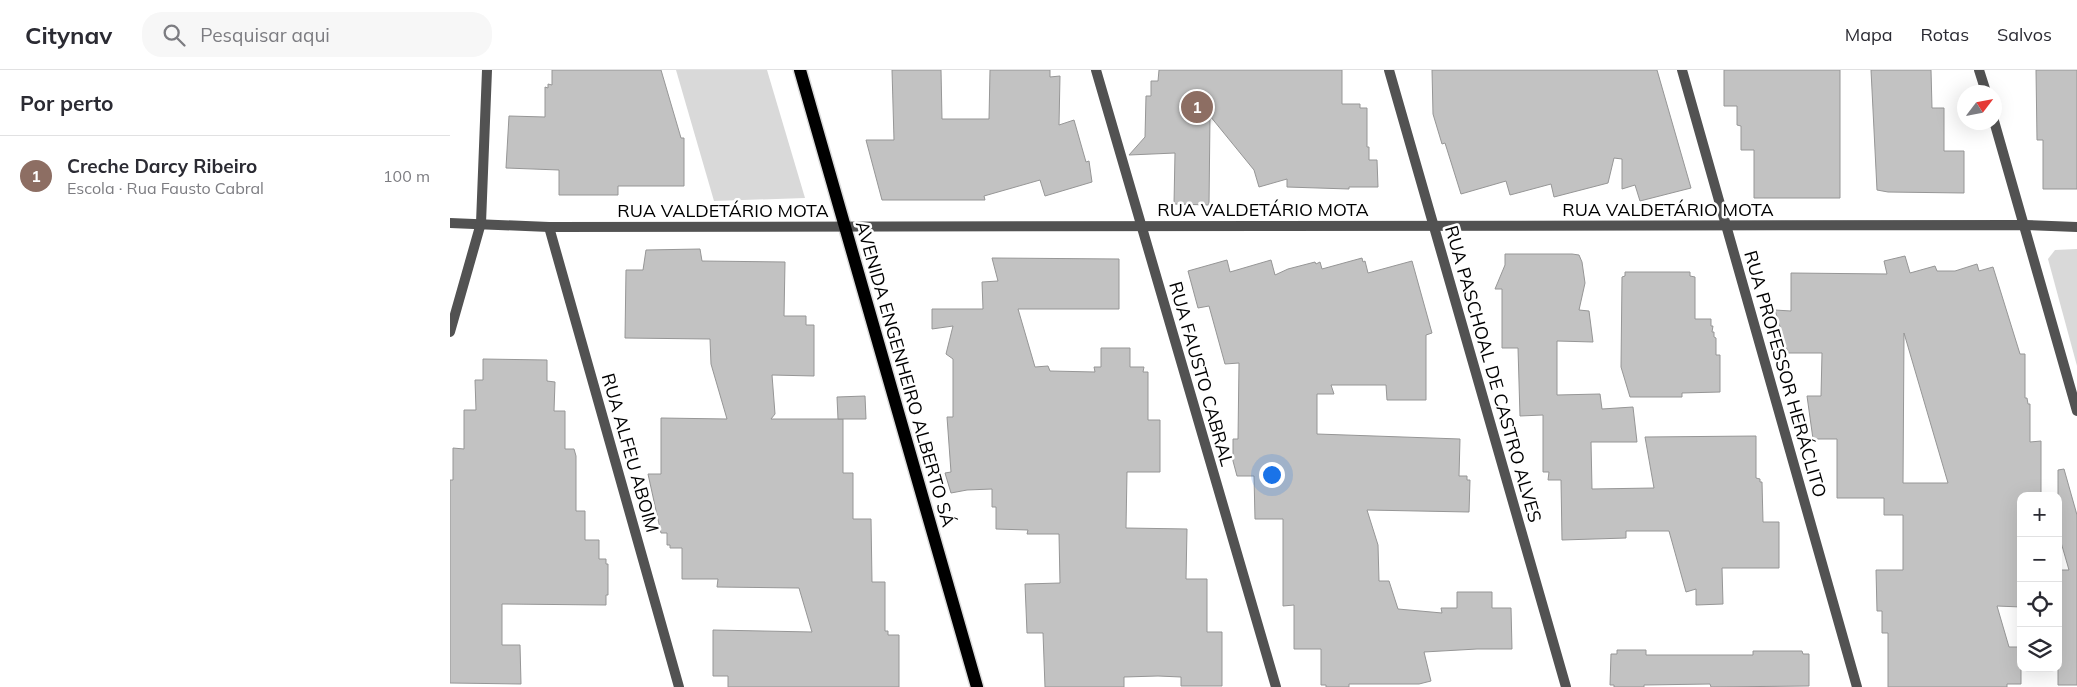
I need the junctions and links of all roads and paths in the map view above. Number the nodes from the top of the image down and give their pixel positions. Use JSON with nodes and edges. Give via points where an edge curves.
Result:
{"nodes":[{"id":1,"x":487,"y":70,"type":"edge"},
{"id":2,"x":800,"y":70,"type":"edge"},
{"id":3,"x":1096,"y":70,"type":"edge"},
{"id":4,"x":1389,"y":70,"type":"edge"},
{"id":5,"x":1682,"y":70,"type":"edge"},
{"id":6,"x":1979,"y":70,"type":"edge"},
{"id":7,"x":1984,"y":85,"type":"edge"},
{"id":8,"x":1997,"y":130,"type":"edge"},
{"id":9,"x":450,"y":223,"type":"edge"},
{"id":10,"x":481,"y":223,"type":"junction"},
{"id":11,"x":2025,"y":225,"type":"junction"},
{"id":12,"x":1141,"y":226,"type":"junction"},
{"id":13,"x":1434,"y":226,"type":"junction"},
{"id":14,"x":1726,"y":226,"type":"junction"},
{"id":15,"x":549,"y":227,"type":"junction"},
{"id":16,"x":845,"y":227,"type":"junction"},
{"id":17,"x":2077,"y":228,"type":"edge"},
{"id":18,"x":450,"y":332,"type":"edge"},
{"id":19,"x":2077,"y":411,"type":"edge"},
{"id":20,"x":679,"y":687,"type":"edge"},
{"id":21,"x":977,"y":687,"type":"edge"},
{"id":22,"x":1276,"y":687,"type":"edge"},
{"id":23,"x":1566,"y":687,"type":"edge"},
{"id":24,"x":1858,"y":687,"type":"edge"}],
"edges":[{"from":1,"to":10,"type":"street"},
{"from":2,"to":16,"type":"main road","name":"AVENIDA ENGENHEIRO ALBERTO SÁ"},
{"from":3,"to":12,"type":"street","name":"RUA FAUSTO CABRAL"},
{"from":4,"to":13,"type":"street","name":"RUA PASCHOAL DE CASTRO ALVES"},
{"from":5,"to":14,"type":"street","name":"RUA PROFESSOR HERÁCLITO"},
{"from":6,"to":7,"type":"street"},
{"from":8,"to":11,"type":"street"},
{"from":9,"to":10,"type":"street","name":"RUA VALDETÁRIO MOTA"},
{"from":10,"to":15,"type":"street","name":"RUA VALDETÁRIO MOTA"},
{"from":10,"to":18,"type":"street"},
{"from":11,"to":14,"type":"street","name":"RUA VALDETÁRIO MOTA"},
{"from":11,"to":17,"type":"street","name":"RUA VALDETÁRIO MOTA"},
{"from":11,"to":19,"type":"street"},
{"from":12,"to":13,"type":"street","name":"RUA VALDETÁRIO MOTA"},
{"from":12,"to":16,"type":"street","name":"RUA VALDETÁRIO MOTA"},
{"from":12,"to":22,"type":"street","name":"RUA FAUSTO CABRAL"},
{"from":13,"to":14,"type":"street","name":"RUA VALDETÁRIO MOTA"},
{"from":13,"to":23,"type":"street","name":"RUA PASCHOAL DE CASTRO ALVES"},
{"from":14,"to":24,"type":"street","name":"RUA PROFESSOR HERÁCLITO"},
{"from":15,"to":16,"type":"street","name":"RUA VALDETÁRIO MOTA"},
{"from":15,"to":20,"type":"street","name":"RUA ALFEU ABOIM"},
{"from":16,"to":21,"type":"main road","name":"AVENIDA ENGENHEIRO ALBERTO SÁ"}]}
